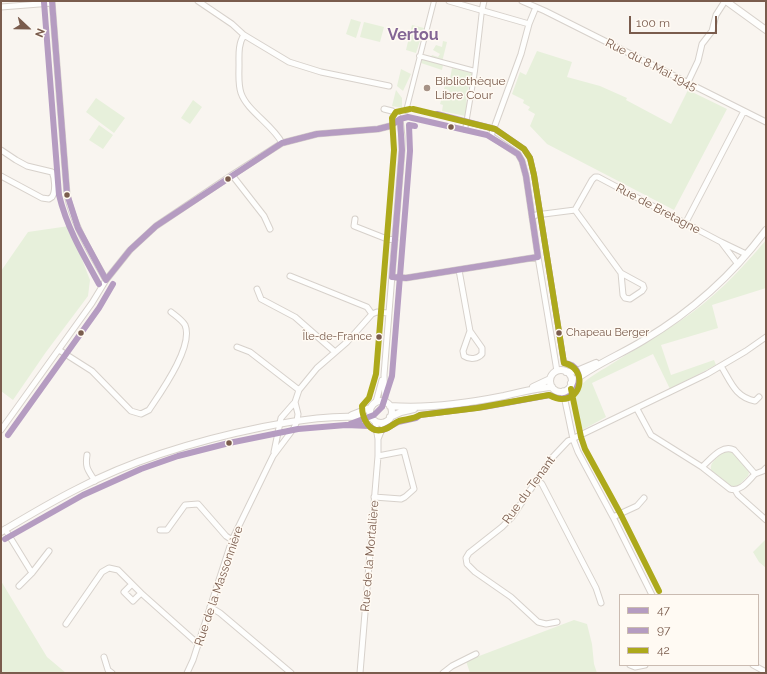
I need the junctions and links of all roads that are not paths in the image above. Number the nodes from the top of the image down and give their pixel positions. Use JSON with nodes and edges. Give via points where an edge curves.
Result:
{"nodes":[{"id":1,"x":198,"y":1,"type":"edge"},
{"id":2,"x":434,"y":1,"type":"edge"},
{"id":3,"x":449,"y":1,"type":"edge"},
{"id":4,"x":484,"y":1,"type":"edge"},
{"id":5,"x":522,"y":1,"type":"edge"},
{"id":6,"x":726,"y":1,"type":"edge"},
{"id":7,"x":52,"y":2,"type":"edge"},
{"id":8,"x":1,"y":7,"type":"edge"},
{"id":9,"x":536,"y":7,"type":"junction"},
{"id":10,"x":482,"y":10,"type":"junction"},
{"id":11,"x":529,"y":24,"type":"junction"},
{"id":12,"x":766,"y":30,"type":"edge"},
{"id":13,"x":244,"y":35,"type":"junction"},
{"id":14,"x":419,"y":56,"type":"junction"},
{"id":15,"x":475,"y":71,"type":"junction"},
{"id":16,"x":688,"y":82,"type":"junction"},
{"id":17,"x":389,"y":86,"type":"dead end"},
{"id":18,"x":384,"y":109,"type":"dead end"},
{"id":19,"x":406,"y":111,"type":"dead end"},
{"id":20,"x":744,"y":111,"type":"junction"},
{"id":21,"x":400,"y":119,"type":"junction"},
{"id":22,"x":766,"y":122,"type":"edge"},
{"id":23,"x":466,"y":130,"type":"dead end"},
{"id":24,"x":282,"y":143,"type":"junction"},
{"id":25,"x":1,"y":150,"type":"edge"},
{"id":26,"x":232,"y":175,"type":"junction"},
{"id":27,"x":1,"y":176,"type":"edge"},
{"id":28,"x":575,"y":210,"type":"junction"},
{"id":29,"x":532,"y":217,"type":"junction"},
{"id":30,"x":355,"y":219,"type":"dead end"},
{"id":31,"x":685,"y":224,"type":"junction"},
{"id":32,"x":270,"y":229,"type":"dead end"},
{"id":33,"x":766,"y":230,"type":"edge"},
{"id":34,"x":395,"y":240,"type":"junction"},
{"id":35,"x":721,"y":242,"type":"junction"},
{"id":36,"x":746,"y":254,"type":"junction"},
{"id":37,"x":538,"y":257,"type":"junction"},
{"id":38,"x":737,"y":263,"type":"junction"},
{"id":39,"x":460,"y":270,"type":"junction"},
{"id":40,"x":621,"y":273,"type":"junction"},
{"id":41,"x":290,"y":276,"type":"dead end"},
{"id":42,"x":392,"y":277,"type":"junction"},
{"id":43,"x":106,"y":280,"type":"junction"},
{"id":44,"x":257,"y":289,"type":"dead end"},
{"id":45,"x":171,"y":312,"type":"dead end"},
{"id":46,"x":388,"y":313,"type":"junction"},
{"id":47,"x":372,"y":314,"type":"junction"},
{"id":48,"x":470,"y":331,"type":"junction"},
{"id":49,"x":766,"y":337,"type":"edge"},
{"id":50,"x":236,"y":347,"type":"dead end"},
{"id":51,"x":59,"y":350,"type":"junction"},
{"id":52,"x":335,"y":352,"type":"junction"},
{"id":53,"x":607,"y":360,"type":"junction"},
{"id":54,"x":721,"y":366,"type":"junction"},
{"id":55,"x":557,"y":371,"type":"junction"},
{"id":56,"x":566,"y":372,"type":"junction"},
{"id":57,"x":384,"y":375,"type":"junction"},
{"id":58,"x":550,"y":379,"type":"junction"},
{"id":59,"x":571,"y":383,"type":"junction"},
{"id":60,"x":552,"y":388,"type":"junction"},
{"id":61,"x":299,"y":390,"type":"junction"},
{"id":62,"x":524,"y":391,"type":"junction"},
{"id":63,"x":563,"y":391,"type":"junction"},
{"id":64,"x":759,"y":397,"type":"dead end"},
{"id":65,"x":295,"y":402,"type":"junction"},
{"id":66,"x":376,"y":402,"type":"junction"},
{"id":67,"x":388,"y":404,"type":"junction"},
{"id":68,"x":417,"y":407,"type":"junction"},
{"id":69,"x":370,"y":408,"type":"junction"},
{"id":70,"x":637,"y":409,"type":"junction"},
{"id":71,"x":346,"y":417,"type":"junction"},
{"id":72,"x":390,"y":417,"type":"junction"},
{"id":73,"x":373,"y":420,"type":"junction"},
{"id":74,"x":297,"y":421,"type":"junction"},
{"id":75,"x":385,"y":422,"type":"junction"},
{"id":76,"x":279,"y":424,"type":"junction"},
{"id":77,"x":1,"y":430,"type":"edge"},
{"id":78,"x":378,"y":439,"type":"junction"},
{"id":79,"x":573,"y":439,"type":"junction"},
{"id":80,"x":87,"y":455,"type":"dead end"},
{"id":81,"x":273,"y":456,"type":"junction"},
{"id":82,"x":378,"y":456,"type":"junction"},
{"id":83,"x":702,"y":467,"type":"junction"},
{"id":84,"x":766,"y":468,"type":"edge"},
{"id":85,"x":755,"y":474,"type":"junction"},
{"id":86,"x":537,"y":479,"type":"junction"},
{"id":87,"x":95,"y":481,"type":"junction"},
{"id":88,"x":735,"y":490,"type":"junction"},
{"id":89,"x":374,"y":498,"type":"junction"},
{"id":90,"x":644,"y":498,"type":"dead end"},
{"id":91,"x":613,"y":517,"type":"junction"},
{"id":92,"x":766,"y":520,"type":"edge"},
{"id":93,"x":160,"y":530,"type":"dead end"},
{"id":94,"x":3,"y":531,"type":"edge"},
{"id":95,"x":232,"y":540,"type":"junction"},
{"id":96,"x":49,"y":551,"type":"dead end"},
{"id":97,"x":32,"y":573,"type":"junction"},
{"id":98,"x":132,"y":584,"type":"junction"},
{"id":99,"x":19,"y":586,"type":"dead end"},
{"id":100,"x":141,"y":593,"type":"junction"},
{"id":101,"x":652,"y":594,"type":"edge"},
{"id":102,"x":601,"y":603,"type":"dead end"},
{"id":103,"x":210,"y":607,"type":"junction"},
{"id":104,"x":558,"y":622,"type":"dead end"},
{"id":105,"x":66,"y":624,"type":"dead end"},
{"id":106,"x":199,"y":643,"type":"junction"},
{"id":107,"x":476,"y":654,"type":"dead end"},
{"id":108,"x":104,"y":656,"type":"dead end"},
{"id":109,"x":755,"y":666,"type":"edge"},
{"id":110,"x":766,"y":672,"type":"edge"},
{"id":111,"x":112,"y":673,"type":"edge"},
{"id":112,"x":187,"y":673,"type":"edge"},
{"id":113,"x":291,"y":673,"type":"edge"},
{"id":114,"x":360,"y":673,"type":"edge"},
{"id":115,"x":443,"y":673,"type":"edge"}],
"edges":[{"from":1,"to":13,"type":"street"},
{"from":2,"to":14,"type":"street"},
{"from":3,"to":10,"type":"street"},
{"from":4,"to":10,"type":"street"},
{"from":5,"to":9,"type":"street","name":"Rue du 8 Mai 1945"},
{"from":6,"to":12,"type":"street"},
{"from":6,"to":16,"type":"street","via":[[716,15],[712,31],[702,44],[698,61]]},
{"from":7,"to":8,"type":"street"},
{"from":7,"to":43,"type":"street","via":[[67,194],[88,248]]},
{"from":9,"to":11,"type":"street"},
{"from":9,"to":16,"type":"street","name":"Rue du 8 Mai 1945"},
{"from":10,"to":11,"type":"street"},
{"from":10,"to":15,"type":"street"},
{"from":11,"to":29,"type":"street","via":[[521,54],[491,136],[518,154],[522,161]]},
{"from":13,"to":17,"type":"street","via":[[278,57],[298,66]]},
{"from":13,"to":24,"type":"street","via":[[239,50],[241,93],[244,101],[276,133]]},
{"from":14,"to":15,"type":"street"},
{"from":14,"to":19,"type":"street"},
{"from":15,"to":23,"type":"street"},
{"from":16,"to":20,"type":"street","name":"Rue du 8 Mai 1945"},
{"from":18,"to":21,"type":"street","via":[[392,111]]},
{"from":20,"to":22,"type":"street","name":"Rue du 8 Mai 1945"},
{"from":20,"to":31,"type":"street"},
{"from":21,"to":24,"type":"street","via":[[390,126],[378,129],[317,134]]},
{"from":21,"to":34,"type":"street","via":[[402,150]]},
{"from":24,"to":26,"type":"street"},
{"from":25,"to":27,"type":"street","via":[[27,166],[52,172],[54,194],[49,199],[42,198]]},
{"from":26,"to":32,"type":"street","via":[[264,216]]},
{"from":26,"to":43,"type":"street","via":[[152,230],[130,250]]},
{"from":28,"to":29,"type":"street"},
{"from":28,"to":31,"type":"street","name":"Rue de Bretagne","via":[[595,178]]},
{"from":28,"to":40,"type":"street"},
{"from":29,"to":37,"type":"street"},
{"from":30,"to":34,"type":"street","via":[[354,226]]},
{"from":31,"to":35,"type":"street","name":"Rue de Bretagne"},
{"from":33,"to":36,"type":"street"},
{"from":34,"to":42,"type":"street"},
{"from":35,"to":36,"type":"street","name":"Rue de Bretagne"},
{"from":35,"to":38,"type":"street","name":"Rue de Bretagne"},
{"from":36,"to":38,"type":"street"},
{"from":37,"to":39,"type":"street"},
{"from":37,"to":55,"type":"street"},
{"from":38,"to":53,"type":"street","via":[[681,314],[645,340]]},
{"from":39,"to":42,"type":"street","via":[[406,278]]},
{"from":39,"to":48,"type":"street"},
{"from":40,"to":40,"type":"street","via":[[625,298],[630,299],[642,291],[643,285]]},
{"from":41,"to":47,"type":"street","via":[[367,307]]},
{"from":42,"to":46,"type":"street"},
{"from":43,"to":51,"type":"street"},
{"from":44,"to":52,"type":"street","via":[[261,299],[296,317]]},
{"from":45,"to":51,"type":"street","via":[[184,325],[187,334],[185,346],[175,370],[145,413],[131,411],[92,371]]},
{"from":46,"to":47,"type":"street"},
{"from":46,"to":57,"type":"street"},
{"from":47,"to":52,"type":"street"},
{"from":48,"to":48,"type":"street","via":[[482,348],[480,357],[474,359],[467,358],[462,351]]},
{"from":49,"to":54,"type":"street","name":"Rue du Tenant"},
{"from":50,"to":61,"type":"street","via":[[250,352]]},
{"from":51,"to":77,"type":"street"},
{"from":52,"to":61,"type":"street","via":[[317,368]]},
{"from":53,"to":56,"type":"street","via":[[577,371]]},
{"from":53,"to":59,"type":"street"},
{"from":54,"to":64,"type":"street","via":[[738,394],[755,401]]},
{"from":54,"to":70,"type":"street","name":"Rue du Tenant"},
{"from":55,"to":56,"type":"street"},
{"from":55,"to":58,"type":"street"},
{"from":56,"to":59,"type":"street"},
{"from":57,"to":66,"type":"street"},
{"from":57,"to":67,"type":"street"},
{"from":58,"to":60,"type":"street"},
{"from":58,"to":62,"type":"street"},
{"from":59,"to":63,"type":"street","via":[[569,388]]},
{"from":60,"to":62,"type":"street"},
{"from":60,"to":63,"type":"street"},
{"from":61,"to":65,"type":"street"},
{"from":62,"to":68,"type":"street"},
{"from":63,"to":79,"type":"street"},
{"from":65,"to":74,"type":"street"},
{"from":65,"to":76,"type":"street"},
{"from":66,"to":67,"type":"street"},
{"from":66,"to":69,"type":"street"},
{"from":67,"to":68,"type":"street"},
{"from":67,"to":72,"type":"street","via":[[392,413]]},
{"from":68,"to":72,"type":"street"},
{"from":69,"to":71,"type":"street"},
{"from":69,"to":73,"type":"street"},
{"from":70,"to":79,"type":"street","name":"Rue du Tenant"},
{"from":70,"to":83,"type":"street","via":[[651,435]]},
{"from":71,"to":73,"type":"street"},
{"from":71,"to":74,"type":"street"},
{"from":72,"to":75,"type":"street"},
{"from":73,"to":75,"type":"street"},
{"from":73,"to":78,"type":"street","name":"Rue de la Mortalière"},
{"from":74,"to":76,"type":"street"},
{"from":74,"to":81,"type":"street","name":"Rue de la Massonnière"},
{"from":75,"to":78,"type":"street","name":"Rue de la Mortalière"},
{"from":76,"to":81,"type":"street","name":"Rue de la Massonnière"},
{"from":76,"to":87,"type":"street","via":[[176,448]]},
{"from":78,"to":82,"type":"street","name":"Rue de la Mortalière"},
{"from":79,"to":86,"type":"street","name":"Rue du Tenant","via":[[564,445]]},
{"from":79,"to":91,"type":"street"},
{"from":80,"to":87,"type":"street","via":[[87,470]]},
{"from":81,"to":95,"type":"street","name":"Rue de la Massonnière"},
{"from":82,"to":89,"type":"street","name":"Rue de la Mortalière"},
{"from":82,"to":89,"type":"street","via":[[404,451],[414,489],[401,499]]},
{"from":83,"to":85,"type":"street","via":[[724,448],[730,447]]},
{"from":83,"to":88,"type":"street","via":[[730,489]]},
{"from":84,"to":85,"type":"street"},
{"from":85,"to":88,"type":"street","via":[[740,489]]},
{"from":86,"to":102,"type":"street","via":[[583,562]]},
{"from":86,"to":104,"type":"street","name":"Rue du Tenant","via":[[512,517],[466,558],[467,564],[475,572],[511,597],[538,622]]},
{"from":87,"to":94,"type":"street"},
{"from":88,"to":92,"type":"street"},
{"from":89,"to":114,"type":"street","name":"Rue de la Mortalière"},
{"from":90,"to":91,"type":"street","via":[[637,506]]},
{"from":91,"to":101,"type":"street"},
{"from":93,"to":95,"type":"street","via":[[167,530],[185,505],[198,504]]},
{"from":94,"to":97,"type":"street"},
{"from":95,"to":103,"type":"street","name":"Rue de la Massonnière"},
{"from":96,"to":97,"type":"street"},
{"from":97,"to":99,"type":"street"},
{"from":98,"to":100,"type":"street"},
{"from":98,"to":100,"type":"street","via":[[124,592],[133,601]]},
{"from":98,"to":105,"type":"street","via":[[118,570],[109,568],[102,572]]},
{"from":100,"to":106,"type":"street"},
{"from":103,"to":106,"type":"street","name":"Rue de la Massonnière"},
{"from":103,"to":113,"type":"street"},
{"from":106,"to":112,"type":"street","name":"Rue de la Massonnière"},
{"from":107,"to":115,"type":"street"},
{"from":108,"to":111,"type":"street","via":[[108,670]]},
{"from":109,"to":110,"type":"street"}]}
